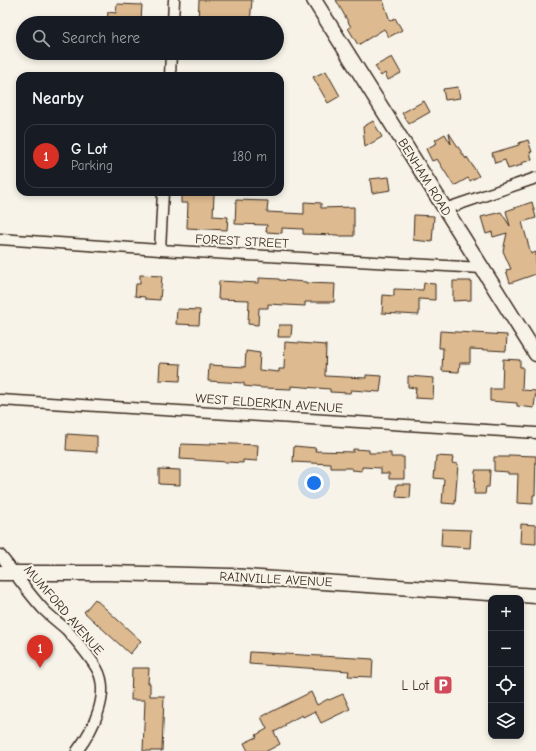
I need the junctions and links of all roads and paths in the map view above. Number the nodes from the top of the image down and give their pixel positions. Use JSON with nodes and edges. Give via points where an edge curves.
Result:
{"nodes":[{"id":1,"x":174,"y":0,"type":"edge"},
{"id":2,"x":314,"y":0,"type":"edge"},
{"id":3,"x":173,"y":16,"type":"edge"},
{"id":4,"x":171,"y":60,"type":"edge"},
{"id":5,"x":170,"y":72,"type":"edge"},
{"id":6,"x":536,"y":178,"type":"edge"},
{"id":7,"x":163,"y":196,"type":"edge"},
{"id":8,"x":444,"y":209,"type":"junction"},
{"id":9,"x":0,"y":239,"type":"edge"},
{"id":10,"x":160,"y":250,"type":"junction"},
{"id":11,"x":482,"y":268,"type":"junction"},
{"id":12,"x":536,"y":354,"type":"edge"},
{"id":13,"x":0,"y":400,"type":"edge"},
{"id":14,"x":536,"y":433,"type":"edge"},
{"id":15,"x":0,"y":555,"type":"edge"},
{"id":16,"x":0,"y":573,"type":"edge"},
{"id":17,"x":15,"y":573,"type":"junction"},
{"id":18,"x":536,"y":596,"type":"edge"},
{"id":19,"x":78,"y":751,"type":"edge"}],
"edges":[{"from":1,"to":3,"type":"street"},
{"from":2,"to":8,"type":"main road","name":"BENHAM ROAD"},
{"from":4,"to":5,"type":"street"},
{"from":6,"to":8,"type":"street"},
{"from":7,"to":10,"type":"street"},
{"from":8,"to":11,"type":"main road","name":"BENHAM ROAD"},
{"from":9,"to":10,"type":"street","name":"FOREST STREET"},
{"from":10,"to":11,"type":"street","name":"FOREST STREET"},
{"from":11,"to":12,"type":"main road","name":"BENHAM ROAD"},
{"from":13,"to":14,"type":"street","name":"WEST ELDERKIN AVENUE"},
{"from":15,"to":17,"type":"street","name":"MUMFORD AVENUE"},
{"from":16,"to":17,"type":"main road","name":"RAINVILLE AVENUE"},
{"from":17,"to":18,"type":"main road","name":"RAINVILLE AVENUE","via":[[231,576]]},
{"from":17,"to":19,"type":"street","name":"MUMFORD AVENUE","via":[[44,610],[66,630],[98,670],[102,686],[100,704],[95,721]]}]}
